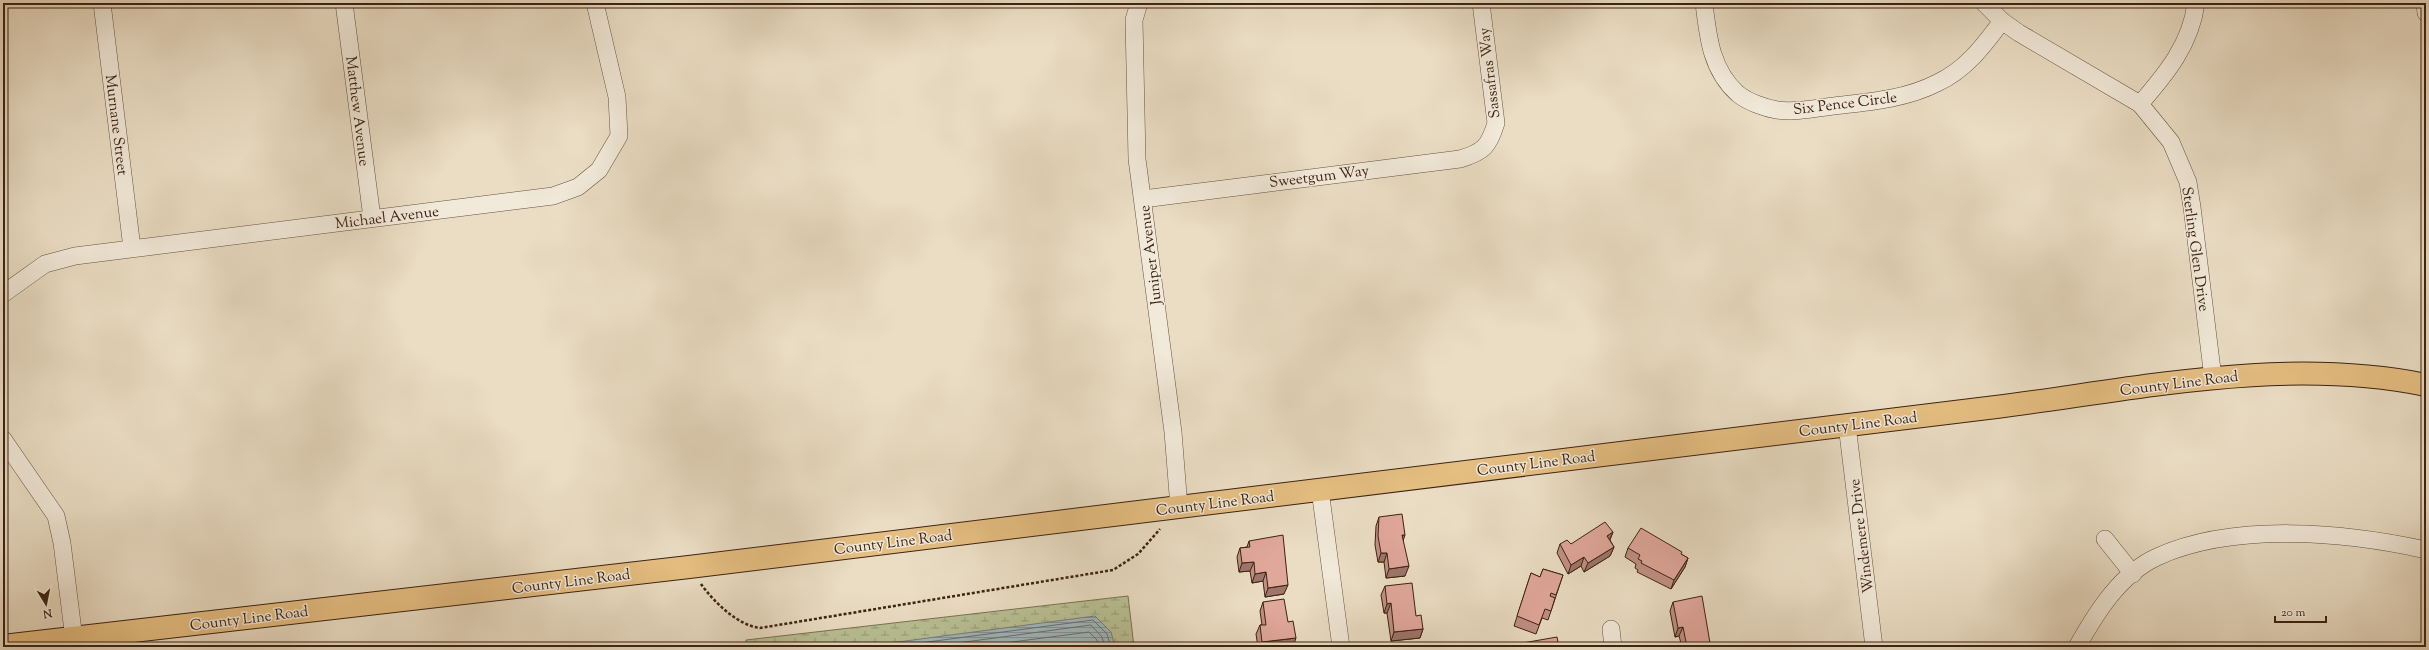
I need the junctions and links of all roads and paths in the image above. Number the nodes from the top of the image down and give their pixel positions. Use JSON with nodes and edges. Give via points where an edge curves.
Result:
{"nodes":[{"id":1,"x":102,"y":3,"type":"edge"},
{"id":2,"x":344,"y":3,"type":"edge"},
{"id":3,"x":595,"y":3,"type":"edge"},
{"id":4,"x":1139,"y":3,"type":"edge"},
{"id":5,"x":1481,"y":3,"type":"edge"},
{"id":6,"x":1704,"y":3,"type":"edge"},
{"id":7,"x":1984,"y":3,"type":"edge"},
{"id":8,"x":2196,"y":3,"type":"edge"},
{"id":9,"x":2425,"y":3,"type":"edge"},
{"id":10,"x":2426,"y":13,"type":"edge"},
{"id":11,"x":2002,"y":21,"type":"junction"},
{"id":12,"x":2140,"y":104,"type":"junction"},
{"id":13,"x":1490,"y":142,"type":"joint"},
{"id":14,"x":1143,"y":198,"type":"junction"},
{"id":15,"x":372,"y":218,"type":"junction"},
{"id":16,"x":132,"y":248,"type":"junction"},
{"id":17,"x":3,"y":294,"type":"edge"},
{"id":18,"x":2213,"y":378,"type":"junction"},
{"id":19,"x":2426,"y":385,"type":"edge"},
{"id":20,"x":1847,"y":425,"type":"junction"},
{"id":21,"x":3,"y":439,"type":"edge"},
{"id":22,"x":1320,"y":490,"type":"junction"},
{"id":23,"x":1179,"y":507,"type":"junction"},
{"id":24,"x":2105,"y":539,"type":"dead end"},
{"id":25,"x":2426,"y":550,"type":"edge"},
{"id":26,"x":689,"y":567,"type":"junction"},
{"id":27,"x":2133,"y":574,"type":"junction"},
{"id":28,"x":1611,"y":630,"type":"dead end"},
{"id":29,"x":75,"y":642,"type":"edge"},
{"id":30,"x":3,"y":646,"type":"edge"},
{"id":31,"x":1341,"y":647,"type":"edge"},
{"id":32,"x":1613,"y":647,"type":"edge"},
{"id":33,"x":1874,"y":647,"type":"edge"},
{"id":34,"x":2077,"y":647,"type":"edge"}],
"edges":[{"from":1,"to":16,"type":"street","name":"Murnane Street"},
{"from":2,"to":15,"type":"street","name":"Matthew Avenue"},
{"from":3,"to":15,"type":"street","name":"Michael Avenue","via":[[617,96],[619,136],[599,170],[578,187],[553,196]]},
{"from":4,"to":14,"type":"street","name":"Juniper Avenue","via":[[1134,20],[1137,151]]},
{"from":5,"to":13,"type":"street","name":"Sassafras Way","via":[[1496,123]]},
{"from":6,"to":11,"type":"street","name":"Six Pence Circle","via":[[1709,42],[1715,62],[1725,79],[1739,95],[1776,110],[1812,109],[1885,100],[1913,93],[1938,83],[1962,68],[1981,49]]},
{"from":7,"to":11,"type":"street","name":"Sterling Glen Drive"},
{"from":8,"to":12,"type":"street","via":[[2187,39],[2173,63]]},
{"from":9,"to":10,"type":"street"},
{"from":11,"to":12,"type":"street","name":"Sterling Glen Drive"},
{"from":12,"to":18,"type":"street","name":"Sterling Glen Drive","via":[[2171,142],[2188,182]]},
{"from":13,"to":14,"type":"street","name":"Sweetgum Way","via":[[1477,154],[1460,159]]},
{"from":14,"to":23,"type":"street","name":"Juniper Avenue","via":[[1173,432]]},
{"from":15,"to":16,"type":"street","name":"Michael Avenue"},
{"from":16,"to":17,"type":"street","name":"Michael Avenue","via":[[75,256],[45,264]]},
{"from":18,"to":19,"type":"main road","name":"County Line Road","via":[[2328,374],[2376,377]]},
{"from":18,"to":20,"type":"main road","name":"County Line Road"},
{"from":20,"to":22,"type":"main road","name":"County Line Road"},
{"from":20,"to":33,"type":"street","name":"Windemere Drive"},
{"from":21,"to":29,"type":"street","via":[[56,516]]},
{"from":22,"to":23,"type":"main road","name":"County Line Road"},
{"from":22,"to":31,"type":"street"},
{"from":23,"to":26,"type":"main road","name":"County Line Road"},
{"from":23,"to":26,"type":"path","via":[[1138,554],[1113,570],[760,628],[742,623],[714,600]]},
{"from":24,"to":27,"type":"street"},
{"from":25,"to":27,"type":"street","via":[[2334,536],[2220,538],[2156,558]]},
{"from":26,"to":29,"type":"main road","name":"County Line Road"},
{"from":27,"to":34,"type":"street","via":[[2099,609]]},
{"from":28,"to":32,"type":"street"},
{"from":29,"to":30,"type":"main road","name":"County Line Road"}]}
